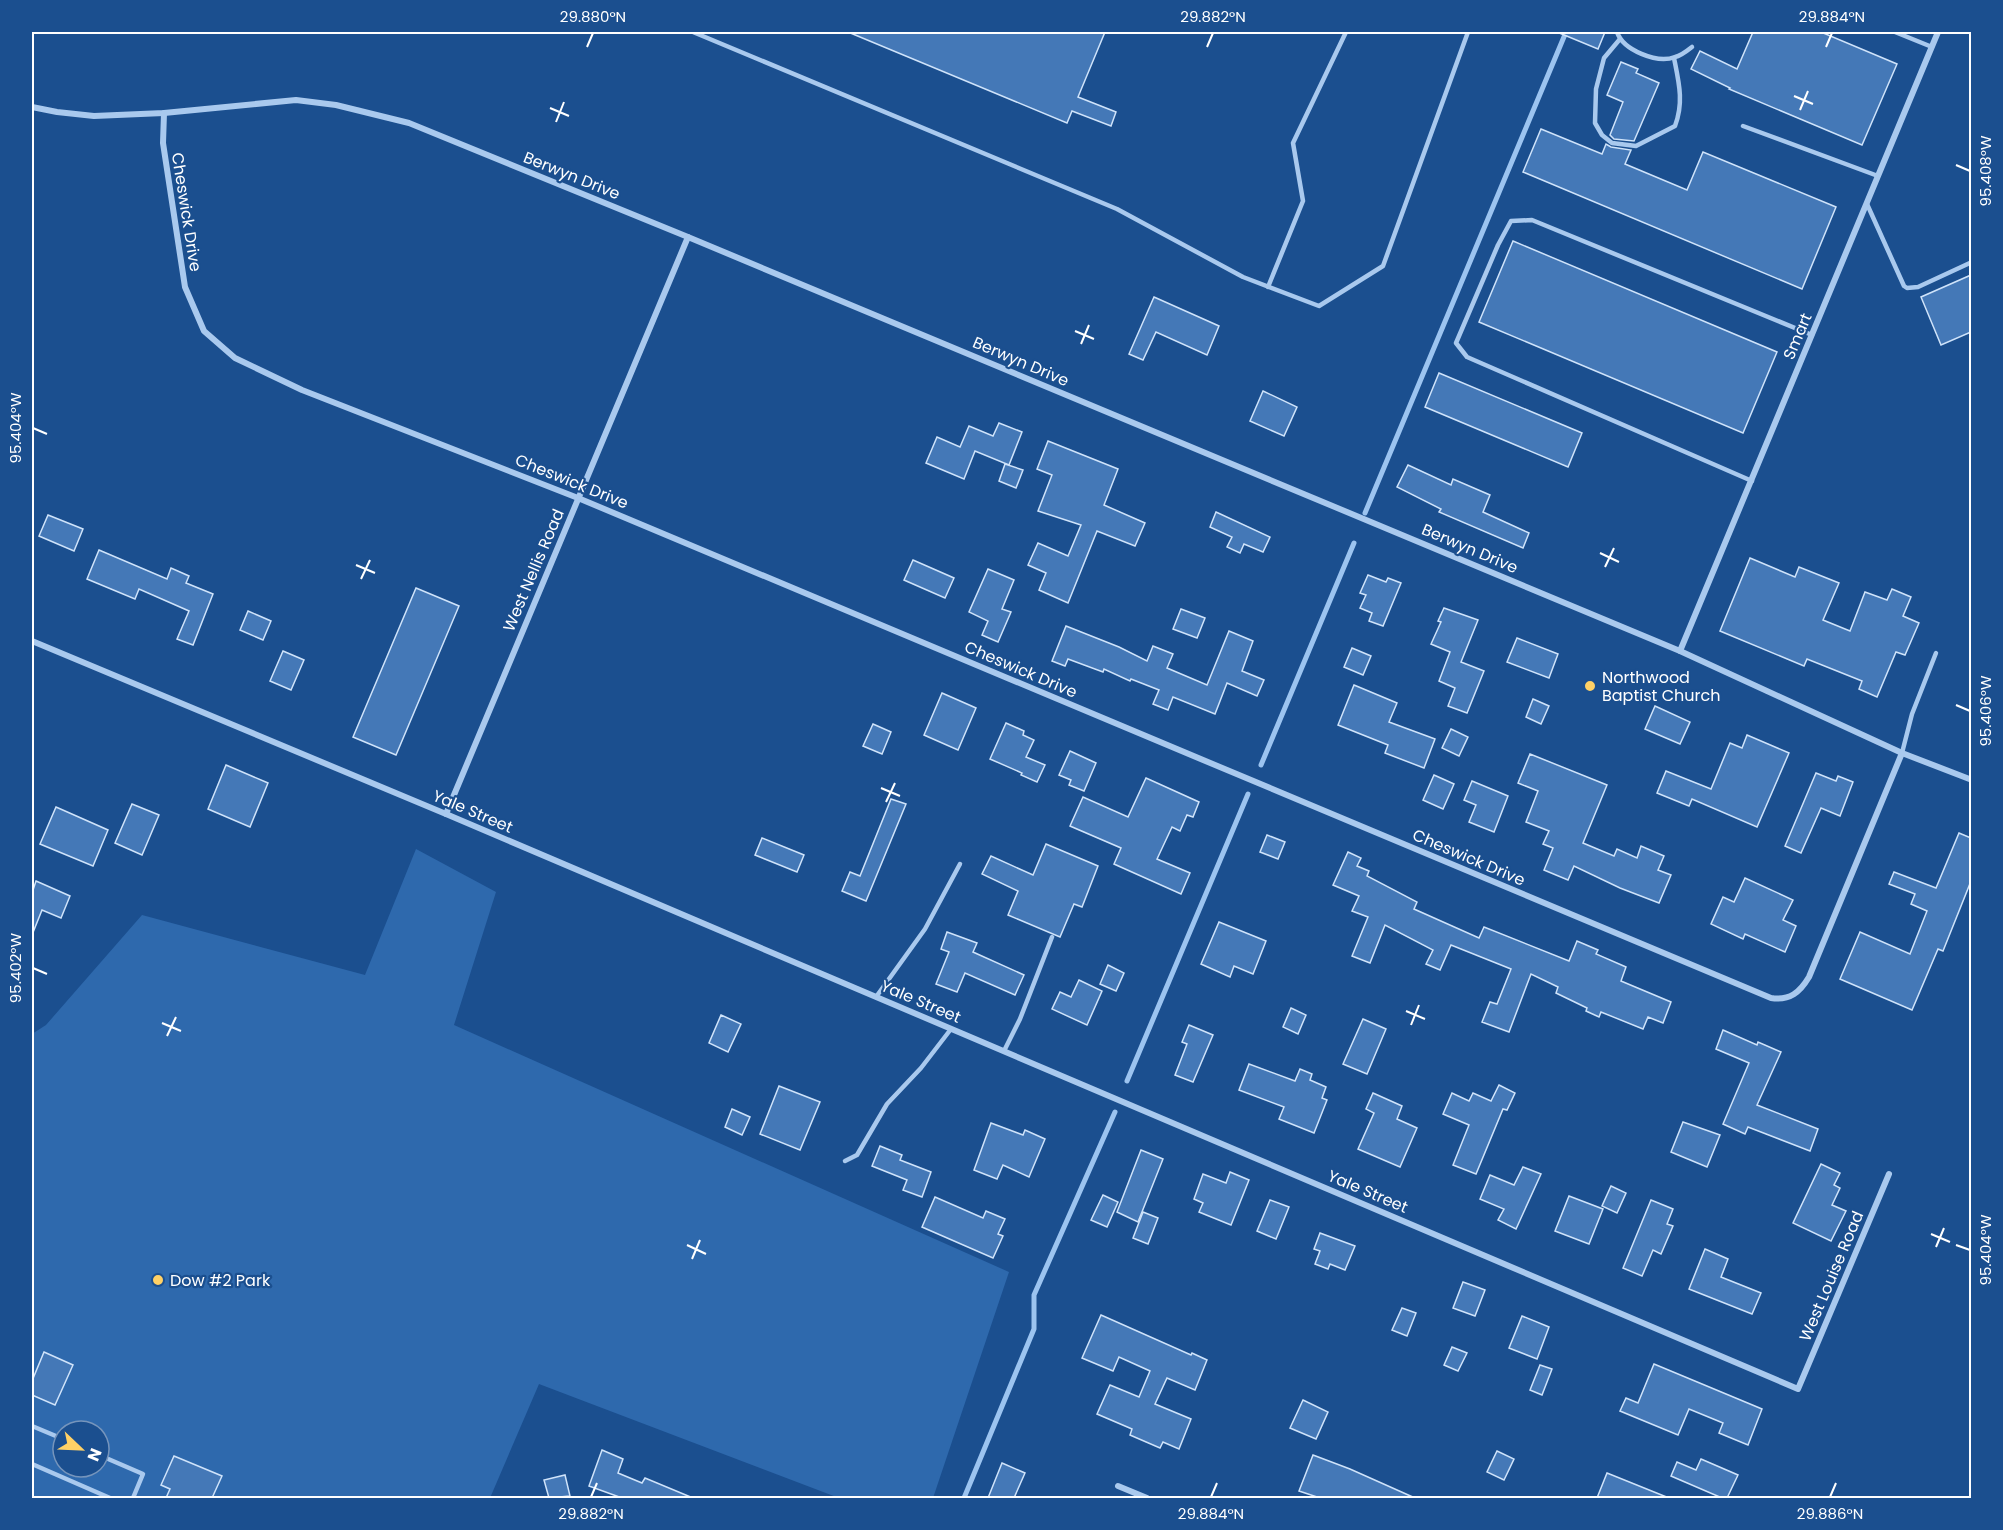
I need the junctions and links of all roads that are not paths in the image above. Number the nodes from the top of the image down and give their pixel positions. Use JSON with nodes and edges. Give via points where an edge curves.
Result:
{"nodes":[{"id":1,"x":693,"y":32,"type":"edge"},
{"id":2,"x":1346,"y":32,"type":"edge"},
{"id":3,"x":1468,"y":32,"type":"edge"},
{"id":4,"x":1617,"y":32,"type":"edge"},
{"id":5,"x":1895,"y":32,"type":"edge"},
{"id":6,"x":1938,"y":32,"type":"edge"},
{"id":7,"x":1620,"y":39,"type":"junction"},
{"id":8,"x":1932,"y":47,"type":"junction"},
{"id":9,"x":1692,"y":48,"type":"dead end"},
{"id":10,"x":1674,"y":58,"type":"junction"},
{"id":11,"x":32,"y":107,"type":"edge"},
{"id":12,"x":164,"y":112,"type":"junction"},
{"id":13,"x":1743,"y":126,"type":"dead end"},
{"id":14,"x":1878,"y":176,"type":"junction"},
{"id":15,"x":1867,"y":204,"type":"junction"},
{"id":16,"x":688,"y":237,"type":"junction"},
{"id":17,"x":1971,"y":262,"type":"edge"},
{"id":18,"x":1268,"y":287,"type":"junction"},
{"id":19,"x":1812,"y":335,"type":"junction"},
{"id":20,"x":1752,"y":481,"type":"junction"},
{"id":21,"x":578,"y":498,"type":"junction"},
{"id":22,"x":32,"y":641,"type":"edge"},
{"id":23,"x":1680,"y":651,"type":"junction"},
{"id":24,"x":1936,"y":653,"type":"dead end"},
{"id":25,"x":1902,"y":753,"type":"junction"},
{"id":26,"x":1971,"y":780,"type":"edge"},
{"id":27,"x":446,"y":814,"type":"junction"},
{"id":28,"x":960,"y":864,"type":"dead end"},
{"id":29,"x":1052,"y":937,"type":"dead end"},
{"id":30,"x":876,"y":996,"type":"junction"},
{"id":31,"x":951,"y":1029,"type":"junction"},
{"id":32,"x":1004,"y":1051,"type":"junction"},
{"id":33,"x":845,"y":1161,"type":"dead end"},
{"id":34,"x":1888,"y":1174,"type":"dead end"},
{"id":35,"x":1798,"y":1389,"type":"joint"},
{"id":36,"x":32,"y":1426,"type":"edge"},
{"id":37,"x":51,"y":1434,"type":"edge"},
{"id":38,"x":111,"y":1460,"type":"edge"},
{"id":39,"x":32,"y":1464,"type":"edge"},
{"id":40,"x":1118,"y":1486,"type":"dead end"},
{"id":41,"x":110,"y":1498,"type":"edge"},
{"id":42,"x":133,"y":1498,"type":"edge"},
{"id":43,"x":1147,"y":1498,"type":"edge"}],
"edges":[{"from":1,"to":18,"type":"lane","via":[[1117,209]]},
{"from":2,"to":18,"type":"lane","via":[[1293,143],[1303,201]]},
{"from":3,"to":18,"type":"lane","via":[[1383,266],[1319,306]]},
{"from":4,"to":7,"type":"lane"},
{"from":5,"to":8,"type":"lane"},
{"from":6,"to":8,"type":"street","name":"Smart"},
{"from":7,"to":10,"type":"lane","via":[[1649,55]]},
{"from":7,"to":10,"type":"lane","via":[[1604,58],[1595,99],[1595,123],[1612,142],[1636,146],[1675,126],[1681,111]]},
{"from":8,"to":14,"type":"street","name":"Smart"},
{"from":9,"to":10,"type":"lane"},
{"from":11,"to":12,"type":"street","name":"Berwyn Drive","via":[[94,116]]},
{"from":12,"to":16,"type":"street","name":"Berwyn Drive","via":[[296,100],[374,113],[409,123]]},
{"from":12,"to":21,"type":"street","name":"Cheswick Drive","via":[[163,143],[185,287],[204,331],[219,345],[245,364],[302,390]]},
{"from":13,"to":14,"type":"lane"},
{"from":14,"to":15,"type":"street","name":"Smart"},
{"from":15,"to":17,"type":"lane","via":[[1907,288],[1918,287]]},
{"from":15,"to":19,"type":"street","name":"Smart"},
{"from":16,"to":21,"type":"street","name":"West Nellis Road"},
{"from":16,"to":23,"type":"street","name":"Berwyn Drive"},
{"from":19,"to":20,"type":"street","name":"Smart"},
{"from":19,"to":20,"type":"lane","via":[[1532,220],[1510,221],[1456,343],[1467,357]]},
{"from":20,"to":23,"type":"street","name":"Smart"},
{"from":21,"to":25,"type":"street","name":"Cheswick Drive","via":[[1771,998],[1792,997],[1809,977]]},
{"from":21,"to":27,"type":"street","name":"West Nellis Road"},
{"from":22,"to":27,"type":"street","name":"Yale Street"},
{"from":23,"to":25,"type":"street","name":"Berwyn Drive"},
{"from":24,"to":25,"type":"lane","via":[[1912,714]]},
{"from":25,"to":26,"type":"street","name":"Berwyn Drive"},
{"from":27,"to":30,"type":"street","name":"Yale Street"},
{"from":28,"to":30,"type":"lane","via":[[925,928]]},
{"from":29,"to":32,"type":"lane"},
{"from":30,"to":31,"type":"street","name":"Yale Street"},
{"from":31,"to":32,"type":"street","name":"Yale Street"},
{"from":31,"to":33,"type":"lane","via":[[887,1104],[857,1155]]},
{"from":32,"to":35,"type":"street","name":"Yale Street"},
{"from":34,"to":35,"type":"street","name":"West Louise Road"},
{"from":36,"to":37,"type":"lane"},
{"from":38,"to":42,"type":"lane","via":[[143,1474]]},
{"from":39,"to":41,"type":"lane"},
{"from":40,"to":43,"type":"street"}]}
